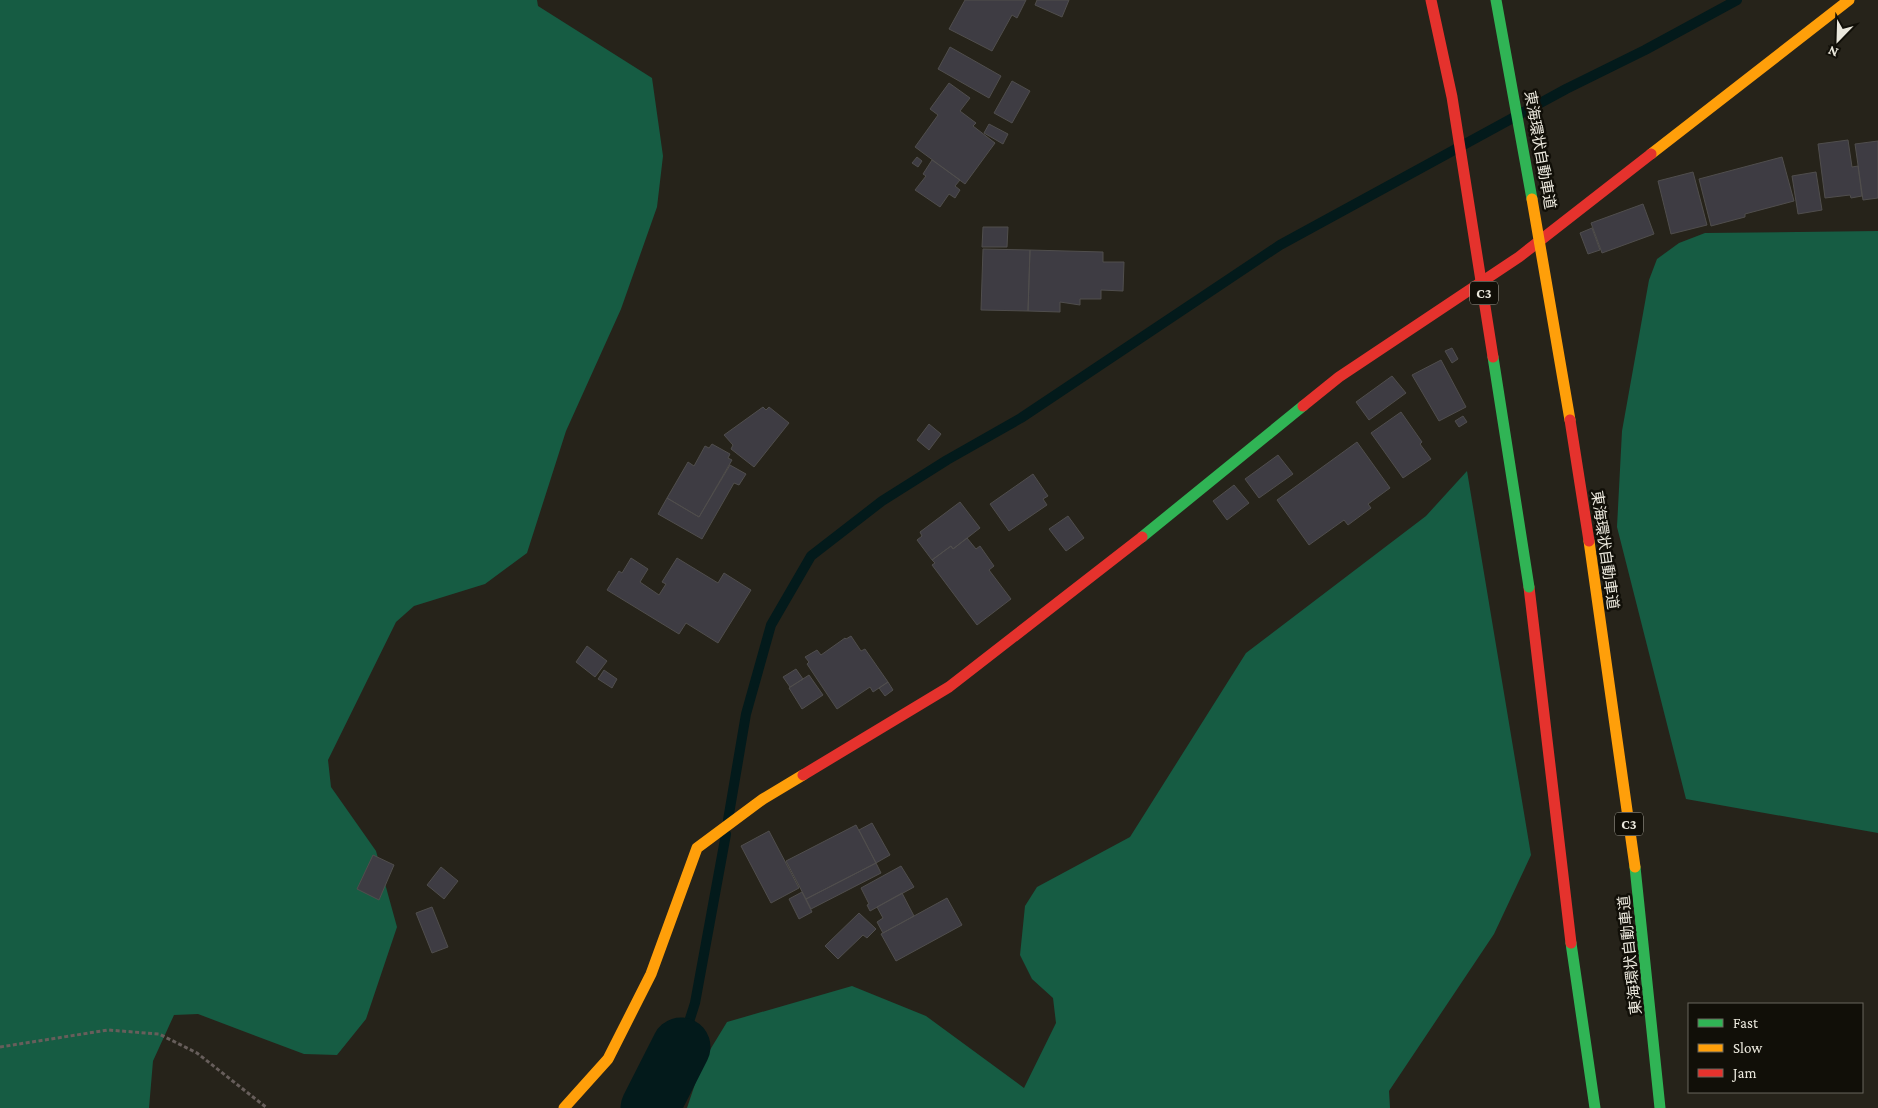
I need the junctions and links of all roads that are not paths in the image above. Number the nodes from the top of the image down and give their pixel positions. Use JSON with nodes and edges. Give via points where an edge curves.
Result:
{"nodes":[{"id":1,"x":1432,"y":0,"type":"edge"},
{"id":2,"x":1496,"y":0,"type":"edge"},
{"id":3,"x":1850,"y":0,"type":"edge"},
{"id":4,"x":564,"y":1108,"type":"edge"},
{"id":5,"x":1595,"y":1108,"type":"edge"},
{"id":6,"x":1660,"y":1108,"type":"edge"}],
"edges":[{"from":1,"to":5,"type":"main road","number":"C3","bridge":true,"via":[[1458,136],[1529,587],[1576,984]]},
{"from":2,"to":6,"type":"main road","name":"東海環状自動車道","number":"C3","bridge":true,"via":[[1555,323],[1589,541],[1640,901]]},
{"from":3,"to":4,"type":"main road","via":[[1519,257],[1339,377],[1100,571],[949,687],[763,799],[697,848],[651,974],[608,1059]]}]}
